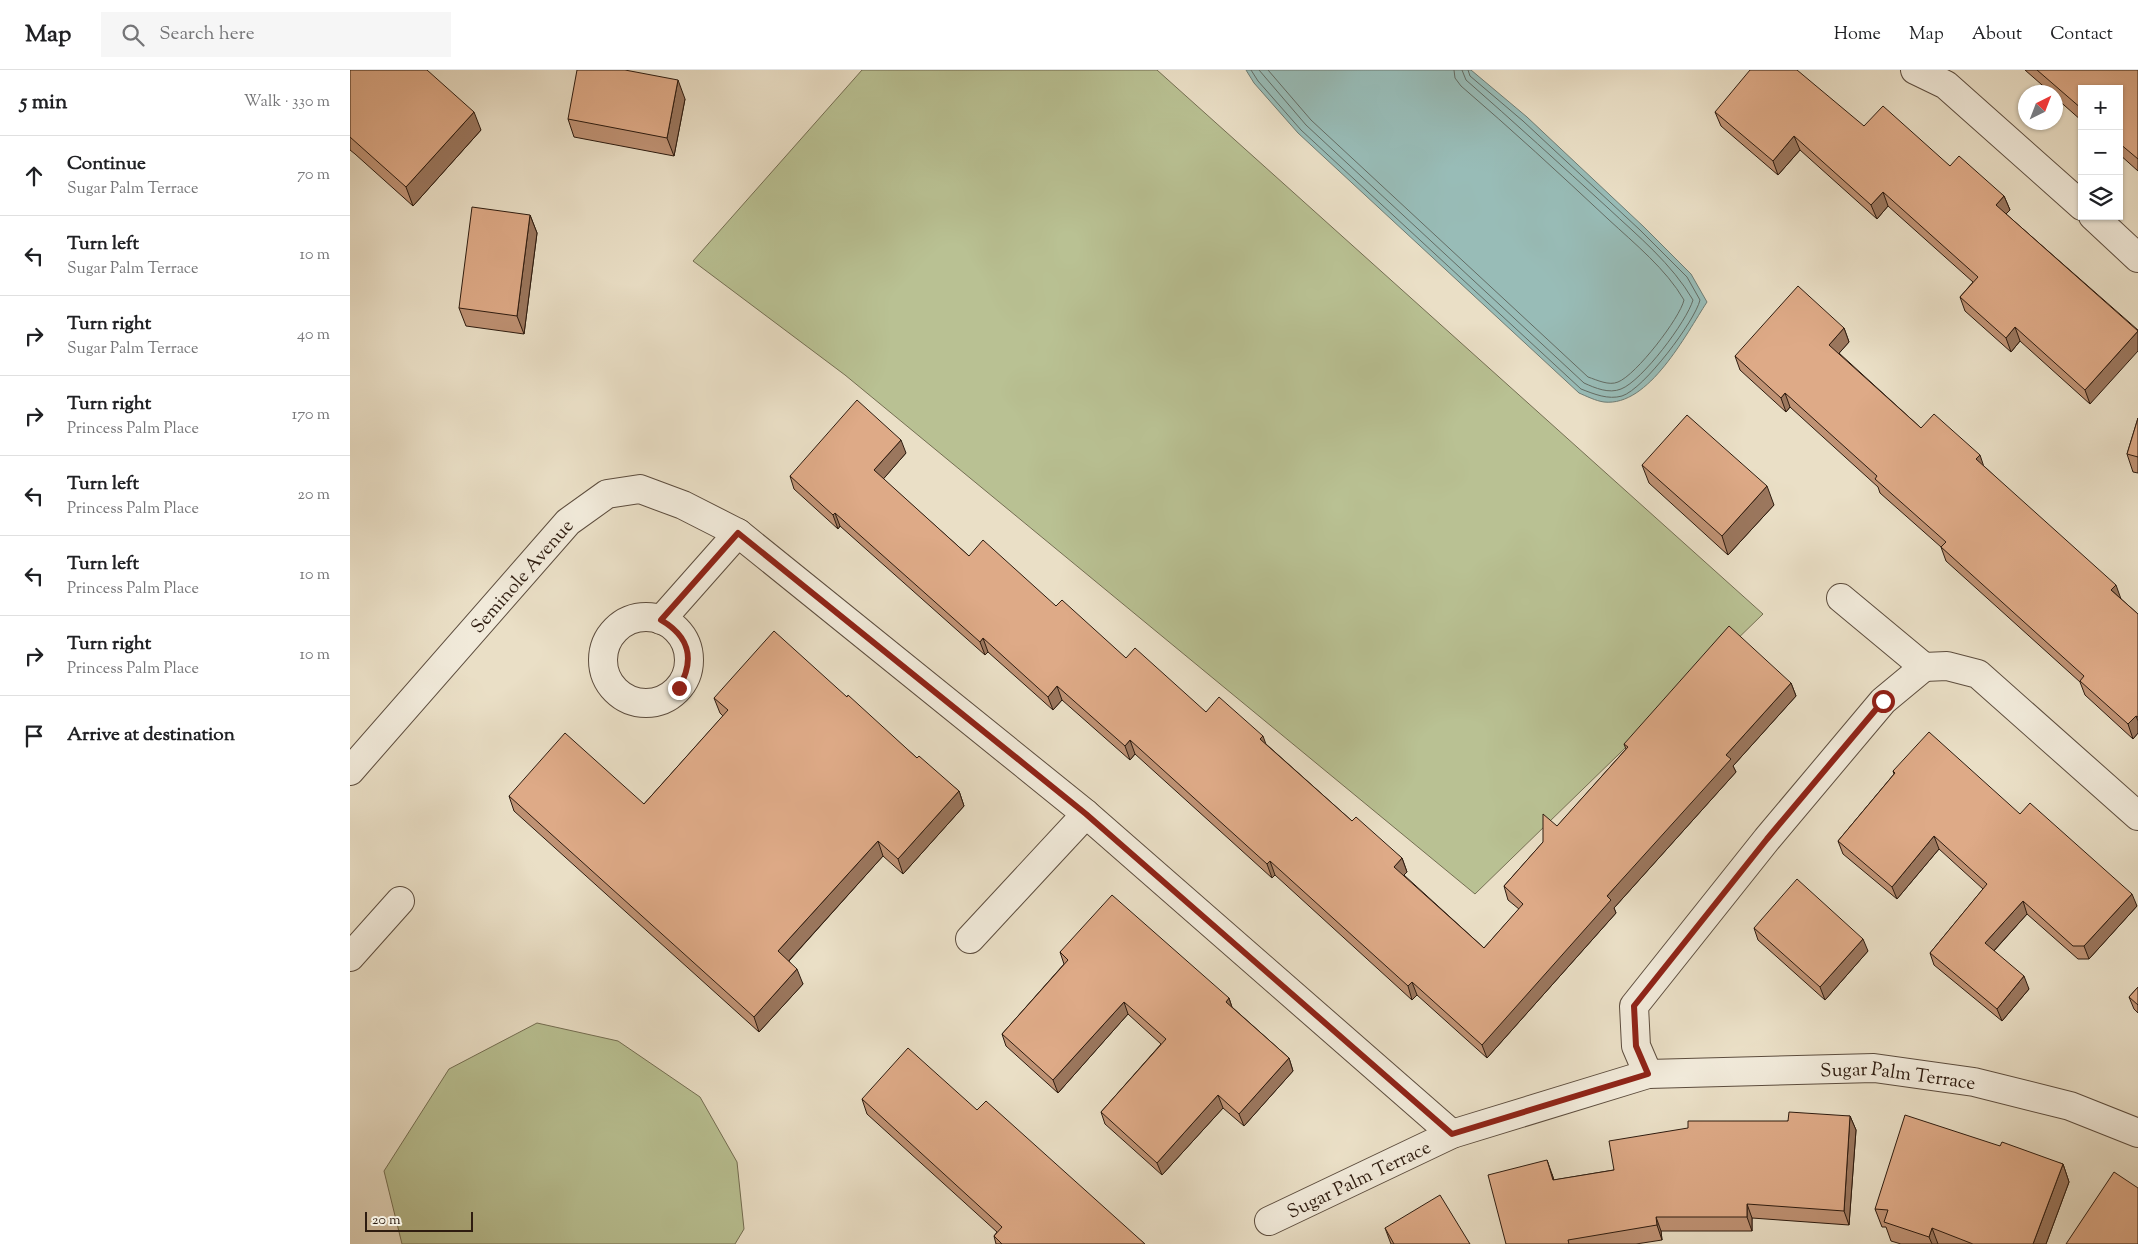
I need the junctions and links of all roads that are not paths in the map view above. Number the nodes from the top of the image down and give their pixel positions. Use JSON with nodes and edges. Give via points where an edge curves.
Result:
{"nodes":[{"id":1,"x":1916,"y":70,"type":"edge"},
{"id":2,"x":2078,"y":202,"type":"edge"},
{"id":3,"x":2096,"y":220,"type":"edge"},
{"id":4,"x":2138,"y":258,"type":"edge"},
{"id":5,"x":738,"y":533,"type":"junction"},
{"id":6,"x":1841,"y":598,"type":"dead end"},
{"id":7,"x":661,"y":620,"type":"dead end"},
{"id":8,"x":1924,"y":667,"type":"junction"},
{"id":9,"x":350,"y":771,"type":"edge"},
{"id":10,"x":1086,"y":814,"type":"junction"},
{"id":11,"x":2138,"y":816,"type":"edge"},
{"id":12,"x":400,"y":901,"type":"dead end"},
{"id":13,"x":970,"y":939,"type":"dead end"},
{"id":14,"x":350,"y":957,"type":"edge"},
{"id":15,"x":1648,"y":1074,"type":"junction"},
{"id":16,"x":2138,"y":1133,"type":"edge"},
{"id":17,"x":1452,"y":1134,"type":"junction"},
{"id":18,"x":1269,"y":1221,"type":"dead end"}],
"edges":[{"from":1,"to":2,"type":"street","via":[[1946,85]]},
{"from":3,"to":4,"type":"street"},
{"from":5,"to":7,"type":"street"},
{"from":5,"to":9,"type":"street","name":"Seminole Avenue","via":[[684,505],[640,489],[608,494],[568,522]]},
{"from":5,"to":10,"type":"street","name":"Seminole Avenue"},
{"from":6,"to":8,"type":"street"},
{"from":8,"to":11,"type":"street","via":[[1947,666],[1978,674]]},
{"from":8,"to":15,"type":"street","via":[[1883,701],[1767,839],[1634,1006],[1636,1046]]},
{"from":10,"to":13,"type":"street"},
{"from":10,"to":17,"type":"street","name":"Seminole Avenue"},
{"from":12,"to":14,"type":"street"},
{"from":15,"to":16,"type":"street","name":"Sugar Palm Terrace","via":[[1874,1068],[1974,1082],[2060,1103]]},
{"from":15,"to":17,"type":"street","name":"Sugar Palm Terrace"},
{"from":17,"to":18,"type":"street","name":"Sugar Palm Terrace"}]}
